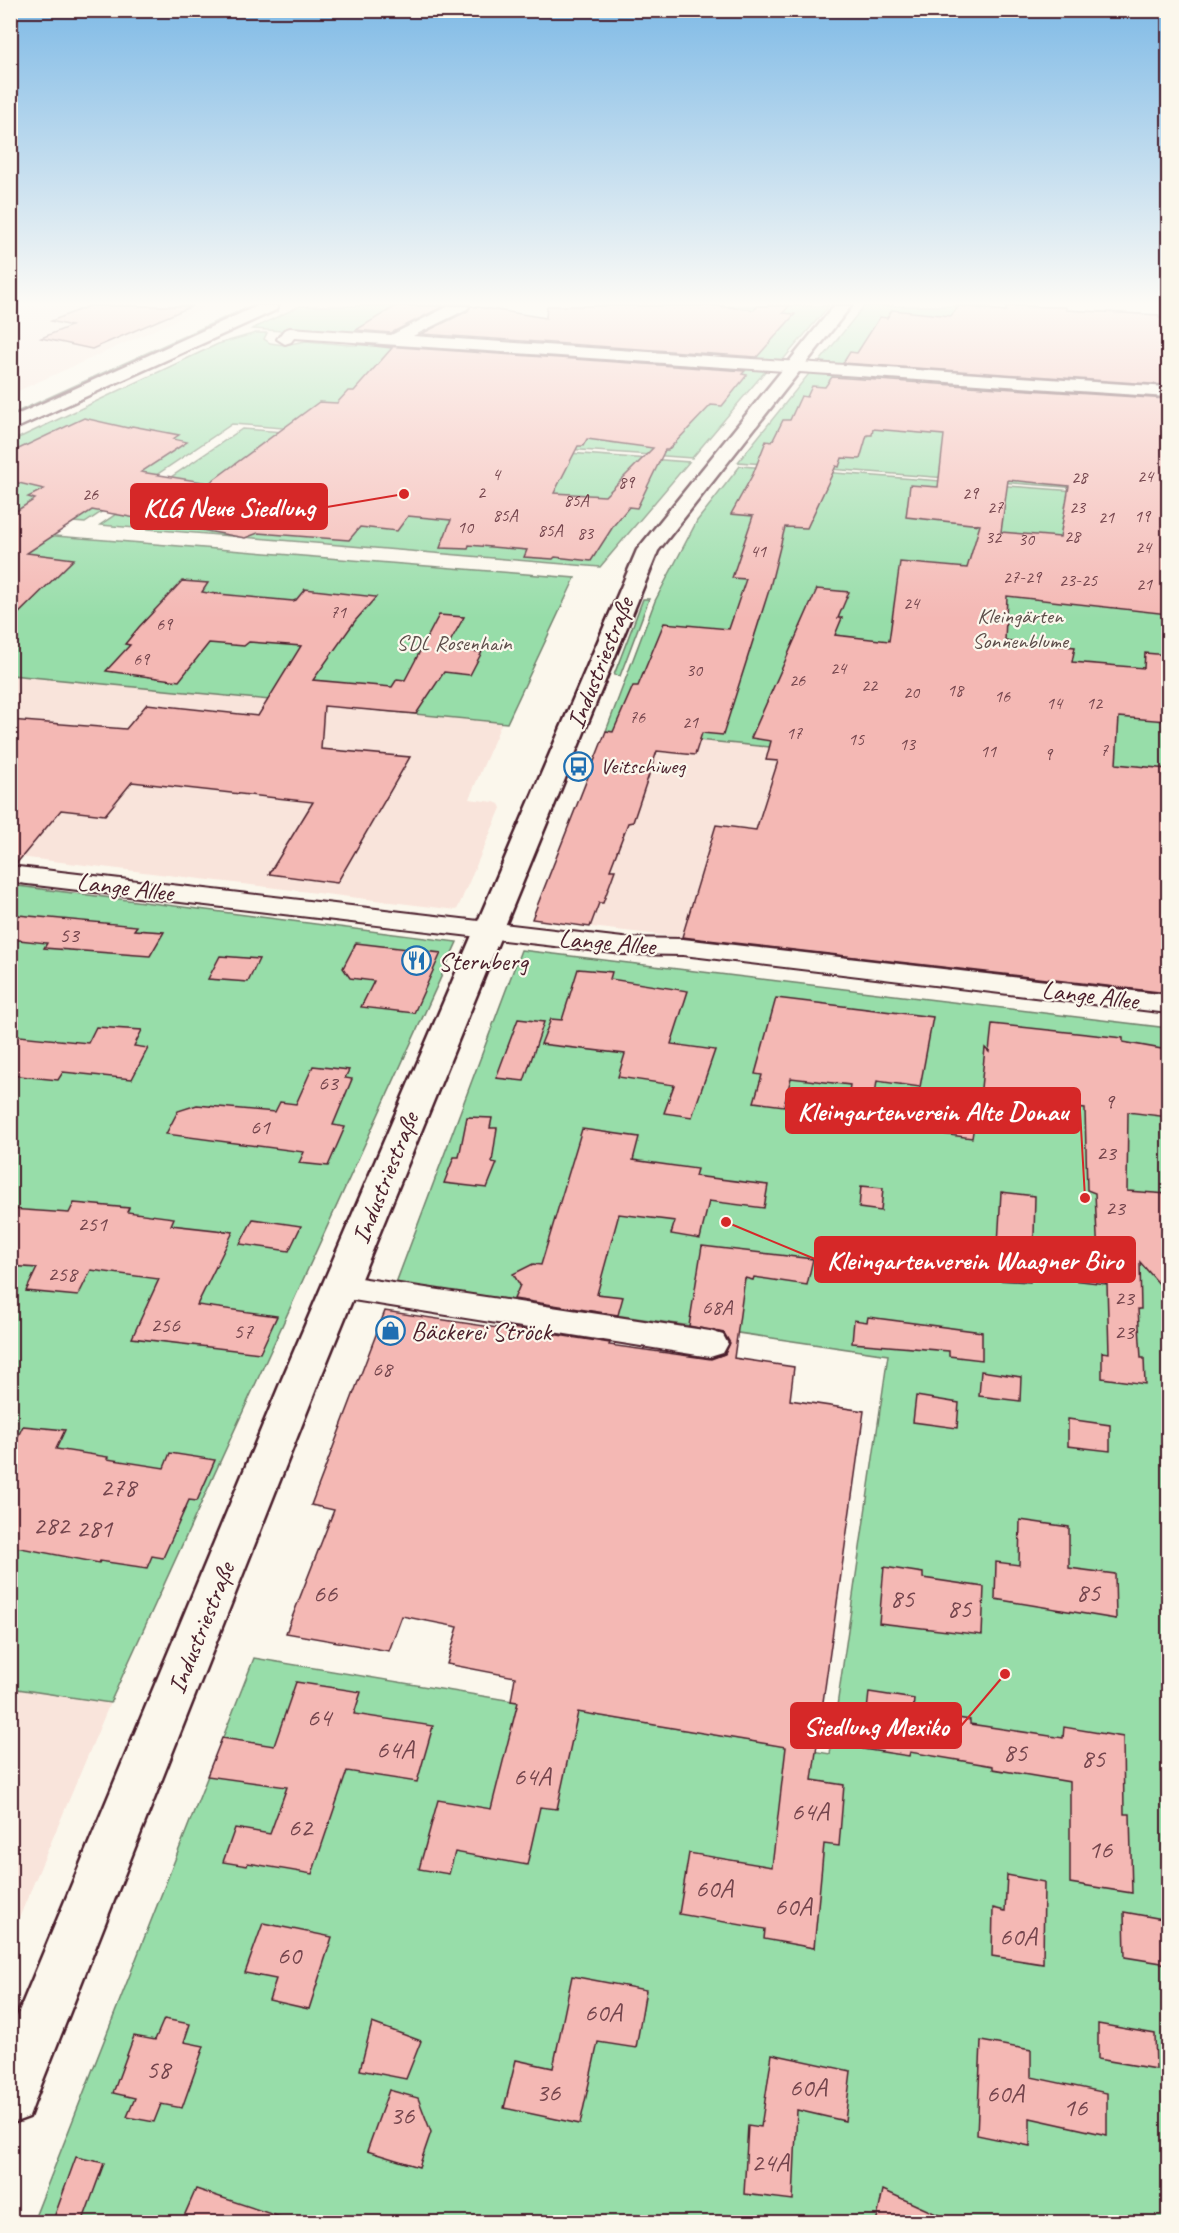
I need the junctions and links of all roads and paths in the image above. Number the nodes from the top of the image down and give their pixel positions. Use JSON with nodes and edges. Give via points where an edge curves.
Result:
{"nodes":[{"id":1,"x":42,"y":410,"type":"edge"},
{"id":2,"x":760,"y":410,"type":"edge"},
{"id":3,"x":10,"y":425,"type":"edge"},
{"id":4,"x":10,"y":874,"type":"edge"},
{"id":5,"x":488,"y":930,"type":"junction"},
{"id":6,"x":1168,"y":1004,"type":"edge"},
{"id":7,"x":340,"y":1287,"type":"junction"},
{"id":8,"x":710,"y":1344,"type":"dead end"},
{"id":9,"x":10,"y":2098,"type":"edge"}],
"edges":[{"from":1,"to":3,"type":"street"},
{"from":2,"to":5,"type":"street","name":"Industriestraße","via":[[648,550]]},
{"from":4,"to":5,"type":"street","name":"Lange Allee"},
{"from":5,"to":6,"type":"street","name":"Lange Allee","via":[[623,946],[683,947]]},
{"from":5,"to":7,"type":"street","name":"Industriestraße"},
{"from":7,"to":8,"type":"street"},
{"from":7,"to":9,"type":"street","name":"Industriestraße"}]}
